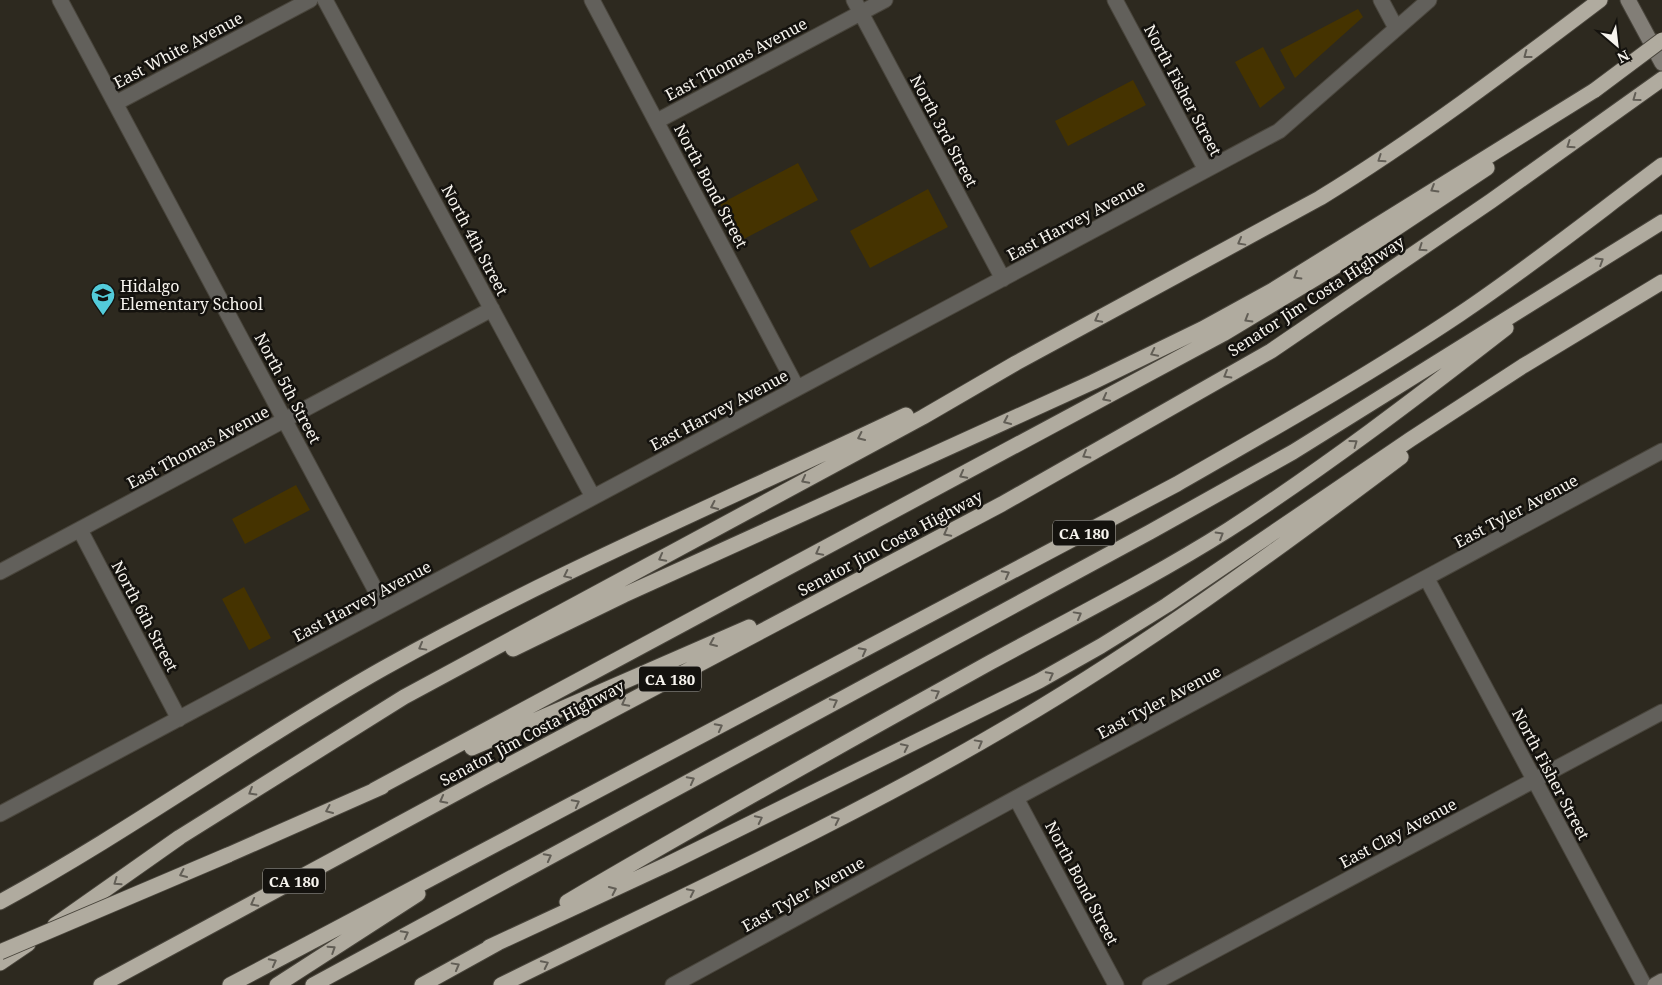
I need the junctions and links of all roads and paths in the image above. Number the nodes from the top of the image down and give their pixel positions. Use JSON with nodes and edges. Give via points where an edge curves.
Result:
{"nodes":[{"id":1,"x":60,"y":0,"type":"edge"},
{"id":2,"x":310,"y":0,"type":"edge"},
{"id":3,"x":325,"y":0,"type":"edge"},
{"id":4,"x":592,"y":0,"type":"edge"},
{"id":5,"x":885,"y":0,"type":"edge"},
{"id":6,"x":1115,"y":0,"type":"edge"},
{"id":7,"x":1381,"y":0,"type":"edge"},
{"id":8,"x":1429,"y":0,"type":"edge"},
{"id":9,"x":1600,"y":0,"type":"edge"},
{"id":10,"x":1628,"y":0,"type":"edge"},
{"id":11,"x":858,"y":6,"type":"edge"},
{"id":12,"x":1396,"y":28,"type":"junction"},
{"id":13,"x":1662,"y":40,"type":"edge"},
{"id":14,"x":1662,"y":63,"type":"edge"},
{"id":15,"x":1662,"y":79,"type":"edge"},
{"id":16,"x":1595,"y":90,"type":"junction"},
{"id":17,"x":116,"y":104,"type":"junction"},
{"id":18,"x":657,"y":122,"type":"junction"},
{"id":19,"x":1658,"y":168,"type":"edge"},
{"id":20,"x":1206,"y":170,"type":"junction"},
{"id":21,"x":1661,"y":222,"type":"edge"},
{"id":22,"x":1003,"y":279,"type":"junction"},
{"id":23,"x":1662,"y":282,"type":"edge"},
{"id":24,"x":1559,"y":288,"type":"junction"},
{"id":25,"x":492,"y":310,"type":"junction"},
{"id":26,"x":1016,"y":363,"type":"junction"},
{"id":27,"x":1523,"y":366,"type":"junction"},
{"id":28,"x":797,"y":388,"type":"junction"},
{"id":29,"x":285,"y":420,"type":"junction"},
{"id":30,"x":1662,"y":451,"type":"edge"},
{"id":31,"x":593,"y":497,"type":"junction"},
{"id":32,"x":80,"y":530,"type":"junction"},
{"id":33,"x":0,"y":572,"type":"edge"},
{"id":34,"x":1427,"y":579,"type":"junction"},
{"id":35,"x":854,"y":582,"type":"junction"},
{"id":36,"x":386,"y":608,"type":"junction"},
{"id":37,"x":1662,"y":712,"type":"edge"},
{"id":38,"x":179,"y":719,"type":"junction"},
{"id":39,"x":294,"y":767,"type":"junction"},
{"id":40,"x":1534,"y":780,"type":"junction"},
{"id":41,"x":374,"y":790,"type":"junction"},
{"id":42,"x":1016,"y":798,"type":"junction"},
{"id":43,"x":0,"y":814,"type":"edge"},
{"id":44,"x":486,"y":850,"type":"junction"},
{"id":45,"x":0,"y":902,"type":"edge"},
{"id":46,"x":489,"y":947,"type":"junction"},
{"id":47,"x":0,"y":952,"type":"edge"},
{"id":48,"x":0,"y":964,"type":"edge"},
{"id":49,"x":1662,"y":981,"type":"edge"},
{"id":50,"x":101,"y":985,"type":"edge"},
{"id":51,"x":230,"y":985,"type":"edge"},
{"id":52,"x":276,"y":985,"type":"edge"},
{"id":53,"x":313,"y":985,"type":"edge"},
{"id":54,"x":422,"y":985,"type":"edge"},
{"id":55,"x":501,"y":985,"type":"edge"},
{"id":56,"x":673,"y":985,"type":"edge"},
{"id":57,"x":1116,"y":985,"type":"edge"},
{"id":58,"x":1150,"y":985,"type":"edge"},
{"id":59,"x":1644,"y":985,"type":"edge"},
{"id":60,"x":1655,"y":985,"type":"edge"}],
"edges":[{"from":1,"to":17,"type":"street","name":"North 5th Street"},
{"from":2,"to":17,"type":"street","name":"East White Avenue"},
{"from":3,"to":25,"type":"street","name":"North 4th Street"},
{"from":4,"to":18,"type":"street","name":"North Bond Street"},
{"from":5,"to":11,"type":"street","name":"East Thomas Avenue"},
{"from":6,"to":20,"type":"street","name":"North Fisher Street"},
{"from":7,"to":12,"type":"street"},
{"from":8,"to":12,"type":"street","name":"East Harvey Avenue"},
{"from":9,"to":26,"type":"highway","one_way":true,"via":[[1417,135],[1320,198]]},
{"from":10,"to":14,"type":"main road"},
{"from":11,"to":18,"type":"street","name":"East Thomas Avenue"},
{"from":11,"to":22,"type":"street","name":"North 3rd Street"},
{"from":12,"to":20,"type":"street","name":"East Harvey Avenue","via":[[1280,131]]},
{"from":13,"to":16,"type":"highway","bridge":true},
{"from":15,"to":35,"type":"highway","name":"Senator Jim Costa Highway","number":"CA 180","one_way":true,"via":[[1271,350],[1002,504]]},
{"from":16,"to":39,"type":"highway","one_way":true,"via":[[1226,317],[1093,382],[559,626]]},
{"from":16,"to":41,"type":"highway","one_way":true,"via":[[1407,221],[1223,334]]},
{"from":17,"to":29,"type":"street","name":"North 5th Street"},
{"from":18,"to":28,"type":"street","name":"North Bond Street"},
{"from":44,"to":19,"type":"highway","number":"CA 180","one_way":true,"via":[[1178,484],[1299,414],[1459,314]]},
{"from":20,"to":22,"type":"street","name":"East Harvey Avenue"},
{"from":24,"to":21,"type":"highway","one_way":true},
{"from":22,"to":28,"type":"street","name":"East Harvey Avenue"},
{"from":23,"to":27,"type":"highway"},
{"from":46,"to":24,"type":"highway","one_way":true,"via":[[655,850],[1226,531],[1379,425]]},
{"from":53,"to":24,"type":"highway","one_way":true,"via":[[1284,457]]},
{"from":25,"to":29,"type":"street","name":"East Thomas Avenue"},
{"from":25,"to":31,"type":"street","name":"North 4th Street"},
{"from":26,"to":39,"type":"highway","one_way":true,"via":[[923,417],[404,696]]},
{"from":26,"to":45,"type":"highway","one_way":true,"via":[[435,640]]},
{"from":46,"to":27,"type":"highway","one_way":true,"via":[[668,864],[1094,651],[1167,606]]},
{"from":55,"to":27,"type":"highway","one_way":true,"via":[[859,809],[1056,698],[1230,582]]},
{"from":28,"to":31,"type":"street","name":"East Harvey Avenue"},
{"from":29,"to":32,"type":"street","name":"East Thomas Avenue"},
{"from":29,"to":36,"type":"street","name":"North 5th Street"},
{"from":30,"to":34,"type":"street","name":"East Tyler Avenue"},
{"from":31,"to":36,"type":"street","name":"East Harvey Avenue"},
{"from":32,"to":33,"type":"street","name":"East Thomas Avenue"},
{"from":32,"to":38,"type":"street","name":"North 6th Street"},
{"from":34,"to":40,"type":"street","name":"North Fisher Street"},
{"from":34,"to":42,"type":"street","name":"East Tyler Avenue"},
{"from":35,"to":41,"type":"highway","one_way":true},
{"from":35,"to":50,"type":"highway","name":"Senator Jim Costa Highway","number":"CA 180","one_way":true},
{"from":36,"to":38,"type":"street","name":"East Harvey Avenue"},
{"from":37,"to":40,"type":"street","name":"East Clay Avenue"},
{"from":38,"to":43,"type":"street","name":"East Harvey Avenue"},
{"from":39,"to":48,"type":"highway","one_way":true,"via":[[180,837]]},
{"from":40,"to":58,"type":"street","name":"East Clay Avenue"},
{"from":40,"to":59,"type":"street","name":"North Fisher Street"},
{"from":41,"to":47,"type":"highway","one_way":true,"bridge":true},
{"from":42,"to":56,"type":"street","name":"East Tyler Avenue"},
{"from":42,"to":57,"type":"street","name":"North Bond Street"},
{"from":51,"to":44,"type":"highway","number":"CA 180","one_way":true},
{"from":52,"to":44,"type":"highway","one_way":true},
{"from":54,"to":46,"type":"highway","one_way":true},
{"from":49,"to":60,"type":"main road"}]}
